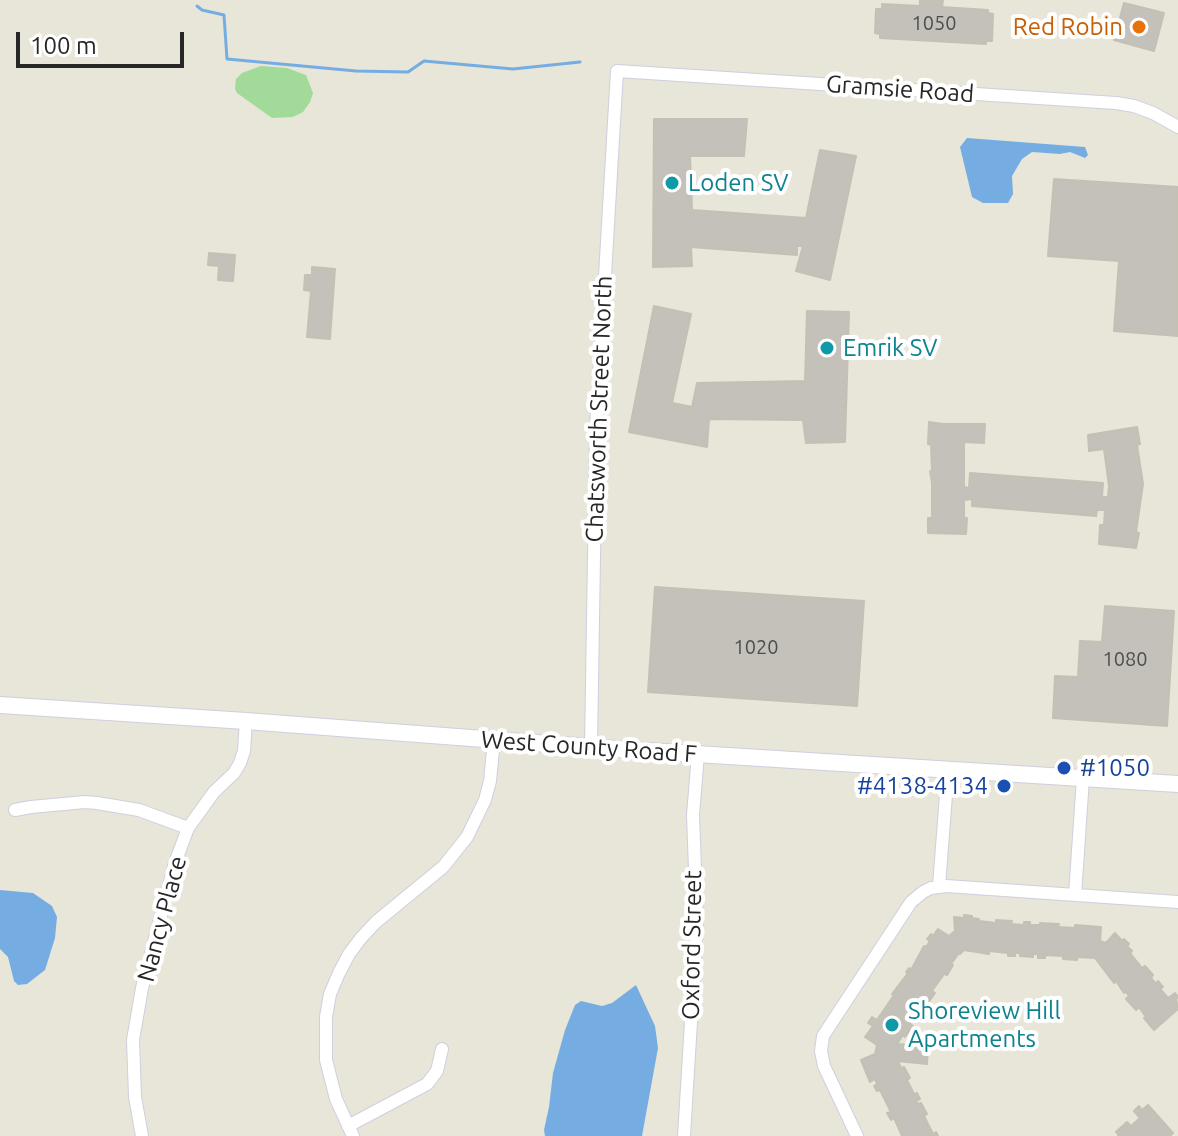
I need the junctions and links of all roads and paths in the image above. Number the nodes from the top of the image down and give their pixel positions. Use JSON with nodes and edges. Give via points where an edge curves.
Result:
{"nodes":[{"id":1,"x":617,"y":71,"type":"joint"},
{"id":2,"x":1178,"y":127,"type":"edge"},
{"id":3,"x":0,"y":705,"type":"edge"},
{"id":4,"x":246,"y":721,"type":"junction"},
{"id":5,"x":494,"y":740,"type":"junction"},
{"id":6,"x":591,"y":747,"type":"junction"},
{"id":7,"x":698,"y":754,"type":"junction"},
{"id":8,"x":948,"y":769,"type":"junction"},
{"id":9,"x":1083,"y":778,"type":"junction"},
{"id":10,"x":1178,"y":784,"type":"edge"},
{"id":11,"x":15,"y":810,"type":"dead end"},
{"id":12,"x":188,"y":828,"type":"junction"},
{"id":13,"x":939,"y":886,"type":"junction"},
{"id":14,"x":1075,"y":895,"type":"junction"},
{"id":15,"x":1178,"y":902,"type":"edge"},
{"id":16,"x":442,"y":1049,"type":"dead end"},
{"id":17,"x":351,"y":1131,"type":"edge"},
{"id":18,"x":142,"y":1136,"type":"edge"},
{"id":19,"x":684,"y":1136,"type":"edge"},
{"id":20,"x":857,"y":1136,"type":"edge"}],
"edges":[{"from":1,"to":2,"type":"street","name":"Gramsie Road","via":[[1116,103],[1153,113]]},
{"from":1,"to":6,"type":"street","name":"Chatsworth Street North","via":[[596,429]]},
{"from":3,"to":4,"type":"street","name":"West County Road F"},
{"from":4,"to":5,"type":"street","name":"West County Road F"},
{"from":4,"to":12,"type":"street","name":"Nancy Place","via":[[240,763]]},
{"from":5,"to":6,"type":"street","name":"West County Road F"},
{"from":5,"to":17,"type":"street","via":[[485,800],[467,837],[443,867],[361,938],[330,994],[326,1060]]},
{"from":6,"to":7,"type":"street","name":"West County Road F"},
{"from":7,"to":8,"type":"street","name":"West County Road F"},
{"from":7,"to":19,"type":"street","name":"Oxford Street","via":[[693,815],[697,924]]},
{"from":8,"to":9,"type":"street","name":"West County Road F"},
{"from":8,"to":13,"type":"street"},
{"from":9,"to":10,"type":"street","name":"West County Road F"},
{"from":9,"to":14,"type":"street"},
{"from":11,"to":12,"type":"street","via":[[97,803],[139,810]]},
{"from":12,"to":18,"type":"street","name":"Nancy Place","via":[[142,988],[133,1040]]},
{"from":13,"to":14,"type":"street"},
{"from":13,"to":20,"type":"street","via":[[911,902],[823,1036],[824,1066]]},
{"from":14,"to":15,"type":"street"},
{"from":16,"to":17,"type":"street","via":[[437,1071],[427,1084]]}]}
